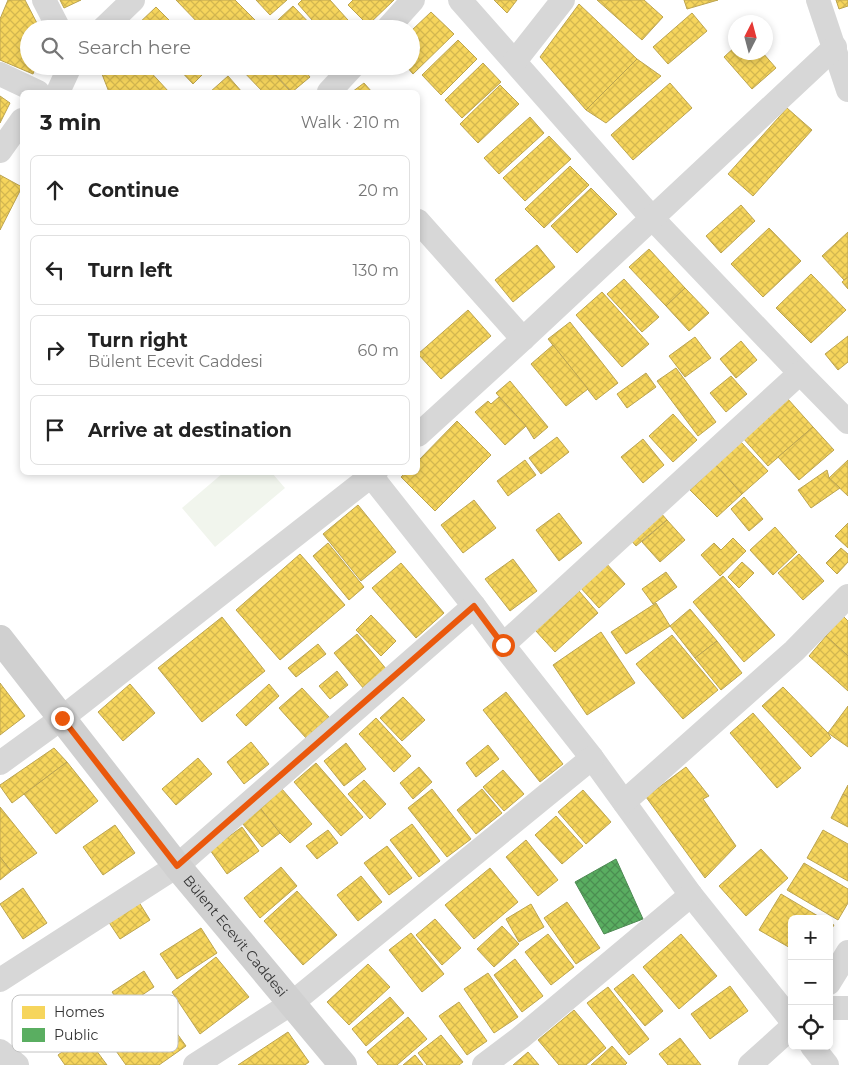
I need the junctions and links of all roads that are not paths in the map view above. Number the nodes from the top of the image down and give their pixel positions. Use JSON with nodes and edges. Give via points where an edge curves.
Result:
{"nodes":[{"id":1,"x":44,"y":0,"type":"edge"},
{"id":2,"x":134,"y":0,"type":"edge"},
{"id":3,"x":413,"y":0,"type":"edge"},
{"id":4,"x":460,"y":0,"type":"edge"},
{"id":5,"x":563,"y":0,"type":"edge"},
{"id":6,"x":818,"y":0,"type":"edge"},
{"id":7,"x":54,"y":20,"type":"edge"},
{"id":8,"x":113,"y":20,"type":"edge"},
{"id":9,"x":395,"y":20,"type":"edge"},
{"id":10,"x":835,"y":47,"type":"junction"},
{"id":11,"x":515,"y":61,"type":"junction"},
{"id":12,"x":0,"y":74,"type":"edge"},
{"id":13,"x":66,"y":75,"type":"edge"},
{"id":14,"x":345,"y":75,"type":"edge"},
{"id":15,"x":34,"y":90,"type":"edge"},
{"id":16,"x":59,"y":90,"type":"edge"},
{"id":17,"x":332,"y":90,"type":"edge"},
{"id":18,"x":848,"y":90,"type":"edge"},
{"id":19,"x":20,"y":123,"type":"edge"},
{"id":20,"x":0,"y":151,"type":"edge"},
{"id":21,"x":652,"y":218,"type":"junction"},
{"id":22,"x":420,"y":223,"type":"edge"},
{"id":23,"x":523,"y":339,"type":"junction"},
{"id":24,"x":800,"y":373,"type":"junction"},
{"id":25,"x":848,"y":422,"type":"edge"},
{"id":26,"x":420,"y":433,"type":"edge"},
{"id":27,"x":371,"y":475,"type":"edge"},
{"id":28,"x":373,"y":475,"type":"edge"},
{"id":29,"x":848,"y":596,"type":"edge"},
{"id":30,"x":474,"y":606,"type":"junction"},
{"id":31,"x":0,"y":639,"type":"edge"},
{"id":32,"x":503,"y":645,"type":"junction"},
{"id":33,"x":62,"y":718,"type":"junction"},
{"id":34,"x":592,"y":758,"type":"junction"},
{"id":35,"x":0,"y":763,"type":"edge"},
{"id":36,"x":624,"y":802,"type":"junction"},
{"id":37,"x":177,"y":866,"type":"junction"},
{"id":38,"x":691,"y":895,"type":"junction"},
{"id":39,"x":848,"y":952,"type":"edge"},
{"id":40,"x":833,"y":976,"type":"edge"},
{"id":41,"x":0,"y":980,"type":"edge"},
{"id":42,"x":292,"y":1003,"type":"junction"},
{"id":43,"x":833,"y":1008,"type":"edge"},
{"id":44,"x":848,"y":1008,"type":"edge"},
{"id":45,"x":788,"y":1017,"type":"edge"},
{"id":46,"x":788,"y":1031,"type":"edge"},
{"id":47,"x":815,"y":1050,"type":"edge"},
{"id":48,"x":0,"y":1051,"type":"edge"},
{"id":49,"x":17,"y":1065,"type":"edge"},
{"id":50,"x":195,"y":1065,"type":"edge"},
{"id":51,"x":343,"y":1065,"type":"edge"},
{"id":52,"x":484,"y":1065,"type":"edge"},
{"id":53,"x":750,"y":1065,"type":"edge"},
{"id":54,"x":827,"y":1065,"type":"edge"}],
"edges":[{"from":1,"to":7,"type":"street"},
{"from":2,"to":8,"type":"street"},
{"from":3,"to":9,"type":"street"},
{"from":4,"to":11,"type":"street"},
{"from":5,"to":11,"type":"street"},
{"from":6,"to":10,"type":"street"},
{"from":10,"to":18,"type":"street"},
{"from":10,"to":21,"type":"street"},
{"from":11,"to":21,"type":"street"},
{"from":12,"to":15,"type":"street"},
{"from":13,"to":16,"type":"street"},
{"from":14,"to":17,"type":"street"},
{"from":19,"to":20,"type":"street"},
{"from":21,"to":23,"type":"street"},
{"from":21,"to":24,"type":"street"},
{"from":22,"to":23,"type":"street"},
{"from":23,"to":26,"type":"street"},
{"from":24,"to":25,"type":"street"},
{"from":24,"to":32,"type":"street"},
{"from":27,"to":33,"type":"street"},
{"from":28,"to":30,"type":"street"},
{"from":29,"to":36,"type":"street","via":[[794,651]]},
{"from":30,"to":32,"type":"street"},
{"from":30,"to":37,"type":"street"},
{"from":31,"to":33,"type":"main road","name":"Bülent Ecevit Caddesi"},
{"from":32,"to":34,"type":"street"},
{"from":33,"to":35,"type":"street"},
{"from":33,"to":37,"type":"main road","name":"Bülent Ecevit Caddesi"},
{"from":34,"to":36,"type":"street"},
{"from":34,"to":42,"type":"street"},
{"from":36,"to":38,"type":"street"},
{"from":37,"to":41,"type":"street"},
{"from":37,"to":42,"type":"main road","name":"Bülent Ecevit Caddesi"},
{"from":38,"to":45,"type":"street"},
{"from":38,"to":52,"type":"street"},
{"from":39,"to":40,"type":"street"},
{"from":42,"to":50,"type":"street"},
{"from":42,"to":51,"type":"main road","name":"Bülent Ecevit Caddesi"},
{"from":43,"to":44,"type":"street"},
{"from":46,"to":53,"type":"street"},
{"from":47,"to":54,"type":"street"},
{"from":48,"to":49,"type":"street"}]}
